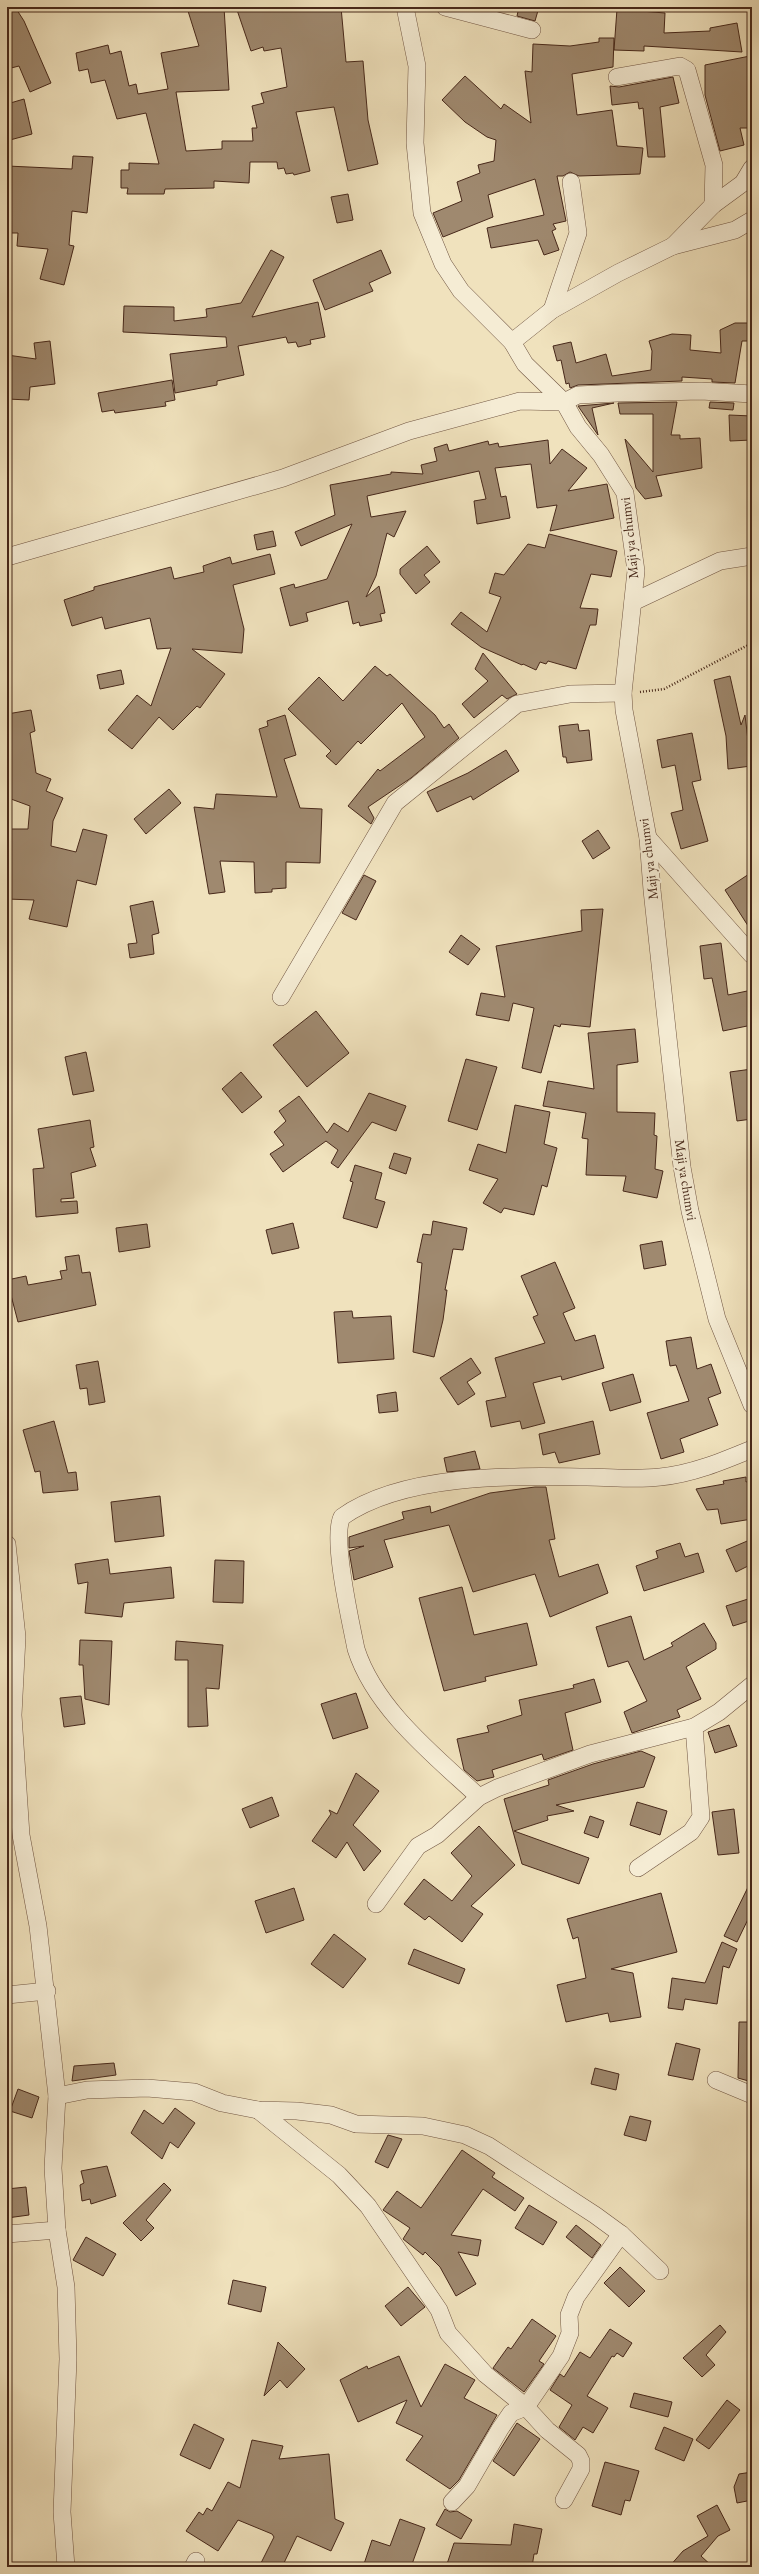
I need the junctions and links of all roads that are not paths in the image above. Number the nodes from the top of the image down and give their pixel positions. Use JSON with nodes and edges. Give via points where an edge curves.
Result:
{"nodes":[{"id":1,"x":405,"y":7,"type":"edge"},
{"id":2,"x":445,"y":7,"type":"edge"},
{"id":3,"x":532,"y":30,"type":"dead end"},
{"id":4,"x":618,"y":77,"type":"dead end"},
{"id":5,"x":752,"y":168,"type":"edge"},
{"id":6,"x":571,"y":182,"type":"dead end"},
{"id":7,"x":713,"y":205,"type":"junction"},
{"id":8,"x":752,"y":220,"type":"edge"},
{"id":9,"x":673,"y":246,"type":"junction"},
{"id":10,"x":552,"y":310,"type":"junction"},
{"id":11,"x":512,"y":342,"type":"junction"},
{"id":12,"x":752,"y":394,"type":"edge"},
{"id":13,"x":564,"y":402,"type":"junction"},
{"id":14,"x":752,"y":556,"type":"edge"},
{"id":15,"x":7,"y":558,"type":"edge"},
{"id":16,"x":633,"y":602,"type":"junction"},
{"id":17,"x":623,"y":693,"type":"junction"},
{"id":18,"x":648,"y":838,"type":"junction"},
{"id":19,"x":752,"y":955,"type":"edge"},
{"id":20,"x":282,"y":997,"type":"dead end"},
{"id":21,"x":752,"y":1405,"type":"edge"},
{"id":22,"x":752,"y":1449,"type":"edge"},
{"id":23,"x":7,"y":1544,"type":"edge"},
{"id":24,"x":752,"y":1685,"type":"edge"},
{"id":25,"x":694,"y":1727,"type":"junction"},
{"id":26,"x":479,"y":1797,"type":"junction"},
{"id":27,"x":638,"y":1868,"type":"dead end"},
{"id":28,"x":376,"y":1904,"type":"dead end"},
{"id":29,"x":47,"y":1991,"type":"junction"},
{"id":30,"x":7,"y":1994,"type":"edge"},
{"id":31,"x":716,"y":2080,"type":"dead end"},
{"id":32,"x":752,"y":2095,"type":"edge"},
{"id":33,"x":57,"y":2096,"type":"junction"},
{"id":34,"x":258,"y":2110,"type":"junction"},
{"id":35,"x":57,"y":2230,"type":"junction"},
{"id":36,"x":7,"y":2234,"type":"edge"},
{"id":37,"x":621,"y":2234,"type":"junction"},
{"id":38,"x":660,"y":2271,"type":"dead end"},
{"id":39,"x":526,"y":2407,"type":"junction"},
{"id":40,"x":564,"y":2500,"type":"dead end"},
{"id":41,"x":452,"y":2502,"type":"dead end"},
{"id":42,"x":66,"y":2567,"type":"edge"}],
"edges":[{"from":1,"to":11,"type":"street","name":"Maji ya chumvi","via":[[417,66],[415,143],[422,213],[444,264],[461,291]]},
{"from":2,"to":3,"type":"street"},
{"from":4,"to":7,"type":"street","via":[[680,66],[687,70],[714,165]]},
{"from":5,"to":7,"type":"street","via":[[743,183]]},
{"from":6,"to":10,"type":"street","via":[[578,233]]},
{"from":7,"to":9,"type":"street"},
{"from":8,"to":9,"type":"street","via":[[735,230]]},
{"from":9,"to":10,"type":"street"},
{"from":10,"to":11,"type":"street"},
{"from":11,"to":13,"type":"street","name":"Maji ya chumvi","via":[[525,364]]},
{"from":12,"to":13,"type":"street","via":[[701,391],[618,392],[578,395]]},
{"from":13,"to":15,"type":"street","via":[[520,401],[408,430],[283,478]]},
{"from":13,"to":16,"type":"street","name":"Maji ya chumvi","via":[[578,427],[601,455],[625,493],[636,571]]},
{"from":14,"to":16,"type":"street","via":[[720,561]]},
{"from":16,"to":17,"type":"street","name":"Maji ya chumvi"},
{"from":17,"to":18,"type":"street","name":"Maji ya chumvi"},
{"from":17,"to":20,"type":"street","via":[[570,694],[517,704],[395,803]]},
{"from":18,"to":19,"type":"street"},
{"from":18,"to":21,"type":"street","name":"Maji ya chumvi","via":[[682,1167],[690,1211],[718,1319]]},
{"from":22,"to":26,"type":"street","via":[[715,1464],[660,1477],[516,1477],[441,1483],[411,1488],[373,1501],[342,1517],[338,1528],[339,1547],[360,1663],[378,1692],[408,1730]]},
{"from":23,"to":29,"type":"street","via":[[17,1637],[13,1715],[21,1835]]},
{"from":24,"to":25,"type":"street","via":[[719,1712]]},
{"from":25,"to":26,"type":"street","via":[[590,1754]]},
{"from":25,"to":27,"type":"street","via":[[701,1817],[691,1832]]},
{"from":26,"to":28,"type":"street","via":[[437,1835],[418,1846]]},
{"from":29,"to":30,"type":"street"},
{"from":29,"to":33,"type":"street"},
{"from":31,"to":32,"type":"street"},
{"from":33,"to":34,"type":"street","via":[[87,2090],[147,2088],[194,2092],[222,2103]]},
{"from":33,"to":35,"type":"street","via":[[53,2168]]},
{"from":34,"to":37,"type":"street","via":[[331,2115],[356,2124],[423,2126],[465,2135],[507,2157]]},
{"from":34,"to":39,"type":"street","via":[[340,2175],[368,2206],[439,2310],[448,2333],[485,2374]]},
{"from":35,"to":36,"type":"street"},
{"from":35,"to":42,"type":"street","via":[[66,2287],[68,2359],[62,2512]]},
{"from":37,"to":38,"type":"street"},
{"from":37,"to":39,"type":"street","via":[[576,2297],[569,2315],[570,2333],[561,2356]]},
{"from":39,"to":40,"type":"street","via":[[547,2430],[578,2455],[581,2461],[581,2469]]},
{"from":39,"to":41,"type":"street","via":[[511,2413],[467,2486]]}]}
